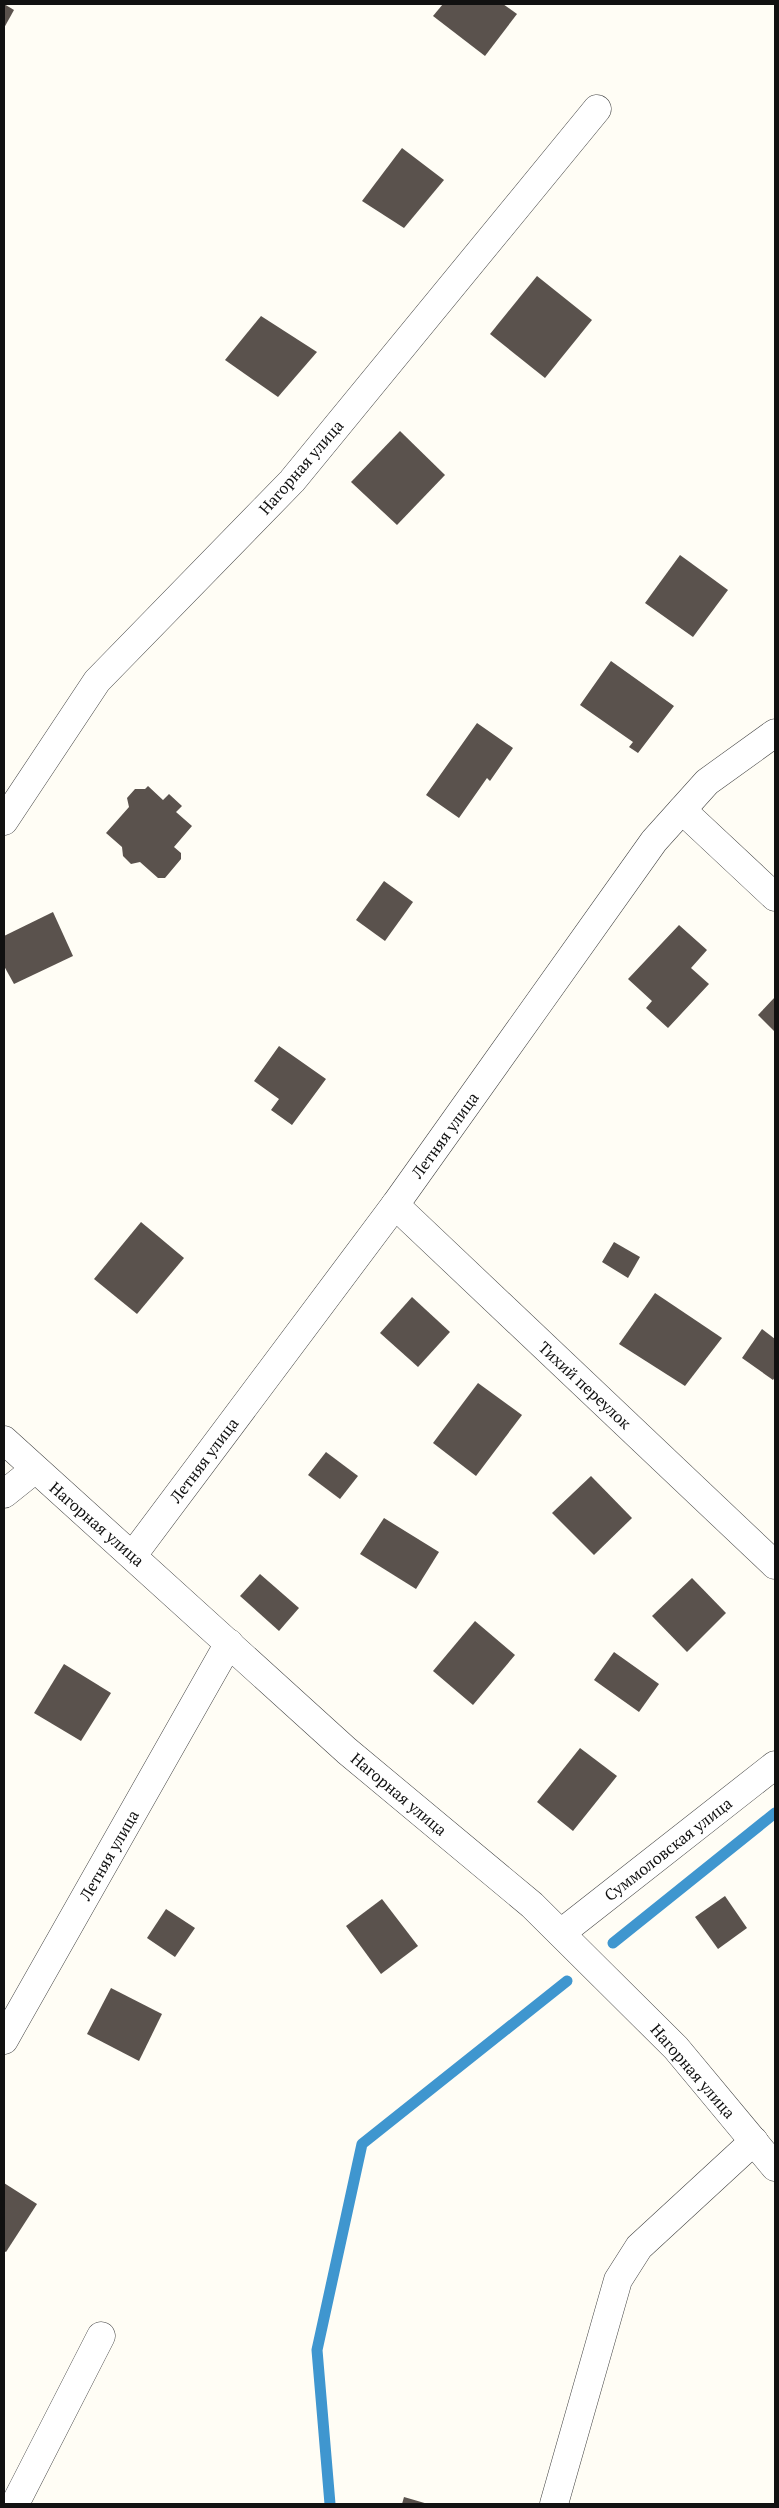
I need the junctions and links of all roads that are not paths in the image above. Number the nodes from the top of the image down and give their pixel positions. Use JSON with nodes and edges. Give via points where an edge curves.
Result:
{"nodes":[{"id":1,"x":597,"y":109,"type":"dead end"},
{"id":2,"x":775,"y":733,"type":"edge"},
{"id":3,"x":682,"y":810,"type":"junction"},
{"id":4,"x":4,"y":821,"type":"edge"},
{"id":5,"x":775,"y":897,"type":"edge"},
{"id":6,"x":394,"y":1205,"type":"junction"},
{"id":7,"x":4,"y":1440,"type":"edge"},
{"id":8,"x":34,"y":1470,"type":"junction"},
{"id":9,"x":4,"y":1494,"type":"edge"},
{"id":10,"x":133,"y":1555,"type":"junction"},
{"id":11,"x":775,"y":1565,"type":"edge"},
{"id":12,"x":229,"y":1643,"type":"junction"},
{"id":13,"x":775,"y":1765,"type":"edge"},
{"id":14,"x":561,"y":1933,"type":"junction"},
{"id":15,"x":4,"y":2040,"type":"edge"},
{"id":16,"x":754,"y":2141,"type":"junction"},
{"id":17,"x":775,"y":2167,"type":"edge"},
{"id":18,"x":101,"y":2336,"type":"dead end"},
{"id":19,"x":15,"y":2504,"type":"edge"},
{"id":20,"x":554,"y":2504,"type":"edge"}],
"edges":[{"from":1,"to":4,"type":"street","name":"Нагорная улица","via":[[292,482],[97,681]]},
{"from":2,"to":3,"type":"street","name":"Летняя улица","via":[[707,782]]},
{"from":3,"to":5,"type":"street"},
{"from":3,"to":6,"type":"street","name":"Летняя улица","via":[[654,841]]},
{"from":6,"to":10,"type":"street","name":"Летняя улица"},
{"from":6,"to":11,"type":"street","name":"Тихий переулок"},
{"from":7,"to":8,"type":"street","name":"Нагорная улица"},
{"from":8,"to":9,"type":"street"},
{"from":8,"to":10,"type":"street","name":"Нагорная улица"},
{"from":10,"to":12,"type":"street","name":"Нагорная улица"},
{"from":12,"to":14,"type":"street","name":"Нагорная улица","via":[[346,1751],[532,1904]]},
{"from":12,"to":15,"type":"street","name":"Летняя улица"},
{"from":13,"to":14,"type":"street","name":"Суммоловская улица"},
{"from":14,"to":16,"type":"street","name":"Нагорная улица","via":[[676,2048]]},
{"from":16,"to":17,"type":"street","name":"Нагорная улица"},
{"from":16,"to":20,"type":"street","via":[[640,2247],[618,2280]]},
{"from":18,"to":19,"type":"street"}]}
